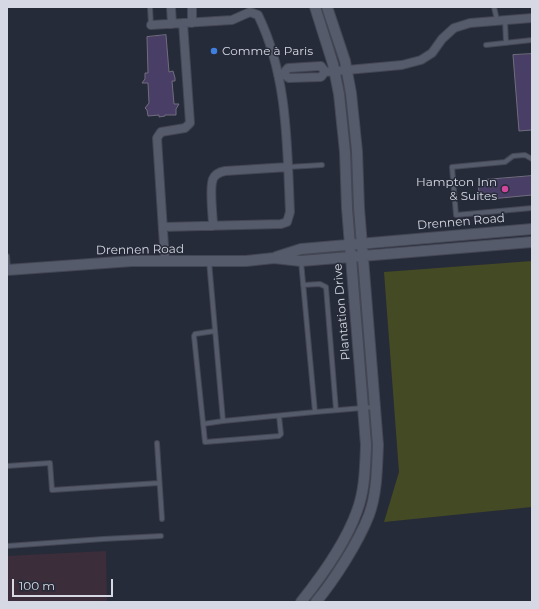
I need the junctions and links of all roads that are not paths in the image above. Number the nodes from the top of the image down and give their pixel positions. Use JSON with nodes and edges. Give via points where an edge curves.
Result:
{"nodes":[{"id":1,"x":150,"y":7,"type":"edge"},
{"id":2,"x":171,"y":7,"type":"edge"},
{"id":3,"x":192,"y":7,"type":"edge"},
{"id":4,"x":315,"y":7,"type":"edge"},
{"id":5,"x":328,"y":7,"type":"edge"},
{"id":6,"x":494,"y":7,"type":"edge"},
{"id":7,"x":532,"y":18,"type":"edge"},
{"id":8,"x":501,"y":20,"type":"junction"},
{"id":9,"x":183,"y":23,"type":"junction"},
{"id":10,"x":192,"y":23,"type":"junction"},
{"id":11,"x":172,"y":24,"type":"junction"},
{"id":12,"x":151,"y":25,"type":"joint"},
{"id":13,"x":532,"y":40,"type":"edge"},
{"id":14,"x":506,"y":43,"type":"junction"},
{"id":15,"x":486,"y":45,"type":"dead end"},
{"id":16,"x":303,"y":67,"type":"junction"},
{"id":17,"x":346,"y":70,"type":"junction"},
{"id":18,"x":330,"y":72,"type":"junction"},
{"id":19,"x":281,"y":75,"type":"junction"},
{"id":20,"x":304,"y":78,"type":"junction"},
{"id":21,"x":532,"y":159,"type":"edge"},
{"id":22,"x":322,"y":165,"type":"dead end"},
{"id":23,"x":288,"y":167,"type":"junction"},
{"id":24,"x":532,"y":208,"type":"edge"},
{"id":25,"x":213,"y":226,"type":"junction"},
{"id":26,"x":163,"y":227,"type":"junction"},
{"id":27,"x":532,"y":229,"type":"edge"},
{"id":28,"x":532,"y":242,"type":"edge"},
{"id":29,"x":362,"y":244,"type":"junction"},
{"id":30,"x":350,"y":245,"type":"junction"},
{"id":31,"x":7,"y":256,"type":"edge"},
{"id":32,"x":363,"y":256,"type":"junction"},
{"id":33,"x":351,"y":257,"type":"junction"},
{"id":34,"x":274,"y":258,"type":"junction"},
{"id":35,"x":165,"y":261,"type":"junction"},
{"id":36,"x":209,"y":261,"type":"junction"},
{"id":37,"x":301,"y":261,"type":"junction"},
{"id":38,"x":8,"y":270,"type":"edge"},
{"id":39,"x":303,"y":285,"type":"junction"},
{"id":40,"x":215,"y":331,"type":"junction"},
{"id":41,"x":375,"y":407,"type":"junction"},
{"id":42,"x":364,"y":408,"type":"junction"},
{"id":43,"x":336,"y":410,"type":"junction"},
{"id":44,"x":315,"y":412,"type":"junction"},
{"id":45,"x":279,"y":416,"type":"junction"},
{"id":46,"x":224,"y":422,"type":"junction"},
{"id":47,"x":203,"y":424,"type":"junction"},
{"id":48,"x":157,"y":443,"type":"dead end"},
{"id":49,"x":7,"y":466,"type":"edge"},
{"id":50,"x":159,"y":483,"type":"junction"},
{"id":51,"x":162,"y":519,"type":"dead end"},
{"id":52,"x":354,"y":519,"type":"junction"},
{"id":53,"x":365,"y":523,"type":"junction"},
{"id":54,"x":161,"y":536,"type":"dead end"},
{"id":55,"x":7,"y":546,"type":"edge"},
{"id":56,"x":301,"y":602,"type":"edge"},
{"id":57,"x":316,"y":602,"type":"edge"}],
"edges":[{"from":1,"to":12,"type":"lane"},
{"from":2,"to":11,"type":"street"},
{"from":3,"to":10,"type":"street"},
{"from":4,"to":18,"type":"street","name":"Plantation Drive","via":[[326,41]]},
{"from":5,"to":17,"type":"street","name":"Plantation Drive"},
{"from":6,"to":8,"type":"lane"},
{"from":7,"to":8,"type":"street"},
{"from":8,"to":14,"type":"lane"},
{"from":8,"to":17,"type":"street","via":[[470,23],[454,28],[432,53],[421,60],[402,65]]},
{"from":9,"to":10,"type":"street"},
{"from":9,"to":11,"type":"street"},
{"from":9,"to":26,"type":"street","via":[[190,120],[185,128],[161,132],[157,138]]},
{"from":10,"to":19,"type":"street","via":[[232,20],[250,12],[258,15]]},
{"from":11,"to":12,"type":"street"},
{"from":13,"to":14,"type":"lane"},
{"from":14,"to":15,"type":"lane"},
{"from":16,"to":18,"type":"street","via":[[321,66]]},
{"from":16,"to":19,"type":"street","via":[[288,68]]},
{"from":16,"to":20,"type":"street"},
{"from":17,"to":18,"type":"street"},
{"from":17,"to":29,"type":"street","name":"Plantation Drive","via":[[357,151]]},
{"from":18,"to":20,"type":"street","via":[[322,77]]},
{"from":18,"to":30,"type":"street","name":"Plantation Drive","via":[[339,94]]},
{"from":19,"to":20,"type":"street"},
{"from":19,"to":23,"type":"street"},
{"from":21,"to":24,"type":"lane","via":[[524,155],[513,156],[505,162],[452,167],[456,215]]},
{"from":22,"to":23,"type":"lane"},
{"from":23,"to":25,"type":"street","via":[[225,170],[218,173],[213,178],[211,186]]},
{"from":23,"to":25,"type":"street","via":[[290,212],[287,222]]},
{"from":25,"to":26,"type":"street"},
{"from":26,"to":35,"type":"street"},
{"from":27,"to":29,"type":"street","name":"Drennen Road"},
{"from":28,"to":32,"type":"street","name":"Drennen Road"},
{"from":29,"to":30,"type":"street","name":"Drennen Road"},
{"from":29,"to":32,"type":"street","name":"Plantation Drive"},
{"from":30,"to":33,"type":"street","name":"Plantation Drive"},
{"from":30,"to":34,"type":"street","name":"Drennen Road","via":[[301,249]]},
{"from":31,"to":38,"type":"lane"},
{"from":32,"to":33,"type":"street","name":"Drennen Road"},
{"from":32,"to":41,"type":"street","name":"Plantation Drive"},
{"from":33,"to":37,"type":"street","name":"Drennen Road"},
{"from":33,"to":42,"type":"street","name":"Plantation Drive"},
{"from":34,"to":36,"type":"street","name":"Drennen Road"},
{"from":34,"to":37,"type":"street","name":"Drennen Road"},
{"from":35,"to":36,"type":"street","name":"Drennen Road"},
{"from":35,"to":38,"type":"street","name":"Drennen Road"},
{"from":36,"to":40,"type":"lane"},
{"from":37,"to":39,"type":"lane"},
{"from":39,"to":43,"type":"lane","via":[[320,284],[326,287]]},
{"from":39,"to":44,"type":"lane"},
{"from":40,"to":46,"type":"lane"},
{"from":40,"to":47,"type":"lane","via":[[194,336]]},
{"from":41,"to":42,"type":"lane"},
{"from":41,"to":53,"type":"street","name":"Plantation Drive","via":[[378,445],[376,479]]},
{"from":42,"to":43,"type":"lane"},
{"from":42,"to":52,"type":"street","name":"Plantation Drive","via":[[364,477]]},
{"from":43,"to":44,"type":"lane"},
{"from":44,"to":45,"type":"lane"},
{"from":45,"to":46,"type":"lane"},
{"from":45,"to":47,"type":"lane","via":[[279,436],[205,442]]},
{"from":46,"to":47,"type":"lane"},
{"from":48,"to":50,"type":"lane"},
{"from":49,"to":50,"type":"lane","via":[[50,463],[52,490]]},
{"from":50,"to":51,"type":"lane"},
{"from":52,"to":53,"type":"street"},
{"from":52,"to":56,"type":"street","name":"Plantation Drive","via":[[342,543]]},
{"from":53,"to":57,"type":"street","name":"Plantation Drive","via":[[352,549]]},
{"from":54,"to":55,"type":"lane"}]}
